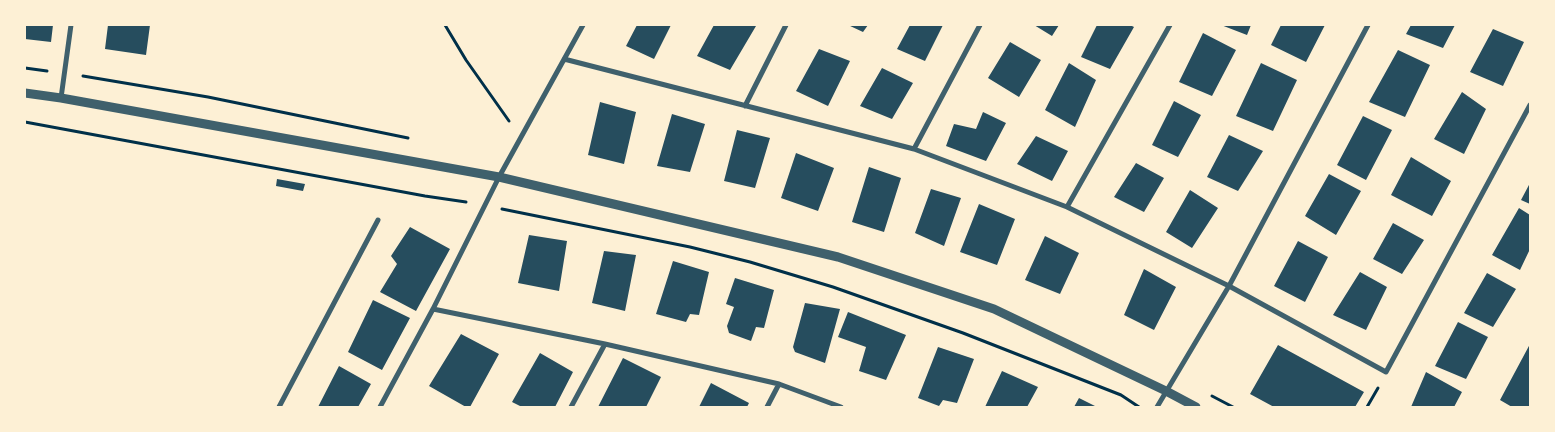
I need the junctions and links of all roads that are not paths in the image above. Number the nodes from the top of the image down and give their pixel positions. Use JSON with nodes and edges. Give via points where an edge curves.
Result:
{"nodes":[{"id":1,"x":71,"y":25,"type":"edge"},
{"id":2,"x":583,"y":25,"type":"edge"},
{"id":3,"x":786,"y":25,"type":"edge"},
{"id":4,"x":980,"y":25,"type":"edge"},
{"id":5,"x":1170,"y":25,"type":"edge"},
{"id":6,"x":1368,"y":25,"type":"edge"},
{"id":7,"x":564,"y":59,"type":"junction"},
{"id":8,"x":25,"y":93,"type":"edge"},
{"id":9,"x":61,"y":98,"type":"junction"},
{"id":10,"x":1530,"y":105,"type":"edge"},
{"id":11,"x":746,"y":106,"type":"junction"},
{"id":12,"x":914,"y":149,"type":"junction"},
{"id":13,"x":499,"y":177,"type":"junction"},
{"id":14,"x":1067,"y":207,"type":"junction"},
{"id":15,"x":378,"y":220,"type":"dead end"},
{"id":16,"x":1228,"y":286,"type":"junction"},
{"id":17,"x":432,"y":309,"type":"junction"},
{"id":18,"x":605,"y":344,"type":"junction"},
{"id":19,"x":779,"y":384,"type":"junction"},
{"id":20,"x":1166,"y":391,"type":"junction"},
{"id":21,"x":279,"y":407,"type":"edge"},
{"id":22,"x":380,"y":407,"type":"edge"},
{"id":23,"x":571,"y":407,"type":"edge"},
{"id":24,"x":767,"y":407,"type":"edge"},
{"id":25,"x":842,"y":407,"type":"edge"},
{"id":26,"x":1158,"y":407,"type":"edge"},
{"id":27,"x":1196,"y":407,"type":"edge"}],
"edges":[{"from":1,"to":9,"type":"street"},
{"from":2,"to":7,"type":"street"},
{"from":3,"to":11,"type":"street"},
{"from":4,"to":12,"type":"street"},
{"from":5,"to":14,"type":"street"},
{"from":6,"to":16,"type":"street"},
{"from":7,"to":11,"type":"street"},
{"from":7,"to":13,"type":"street"},
{"from":8,"to":9,"type":"street"},
{"from":9,"to":13,"type":"street"},
{"from":10,"to":16,"type":"street","via":[[1386,372]]},
{"from":11,"to":12,"type":"street"},
{"from":12,"to":14,"type":"street"},
{"from":13,"to":17,"type":"street"},
{"from":13,"to":20,"type":"street","via":[[838,258],[994,310]]},
{"from":14,"to":16,"type":"street"},
{"from":15,"to":21,"type":"street"},
{"from":16,"to":20,"type":"street"},
{"from":17,"to":18,"type":"street"},
{"from":17,"to":22,"type":"street"},
{"from":18,"to":19,"type":"street"},
{"from":18,"to":23,"type":"street"},
{"from":19,"to":24,"type":"street"},
{"from":19,"to":25,"type":"street"},
{"from":20,"to":26,"type":"street"},
{"from":20,"to":27,"type":"street"}]}
